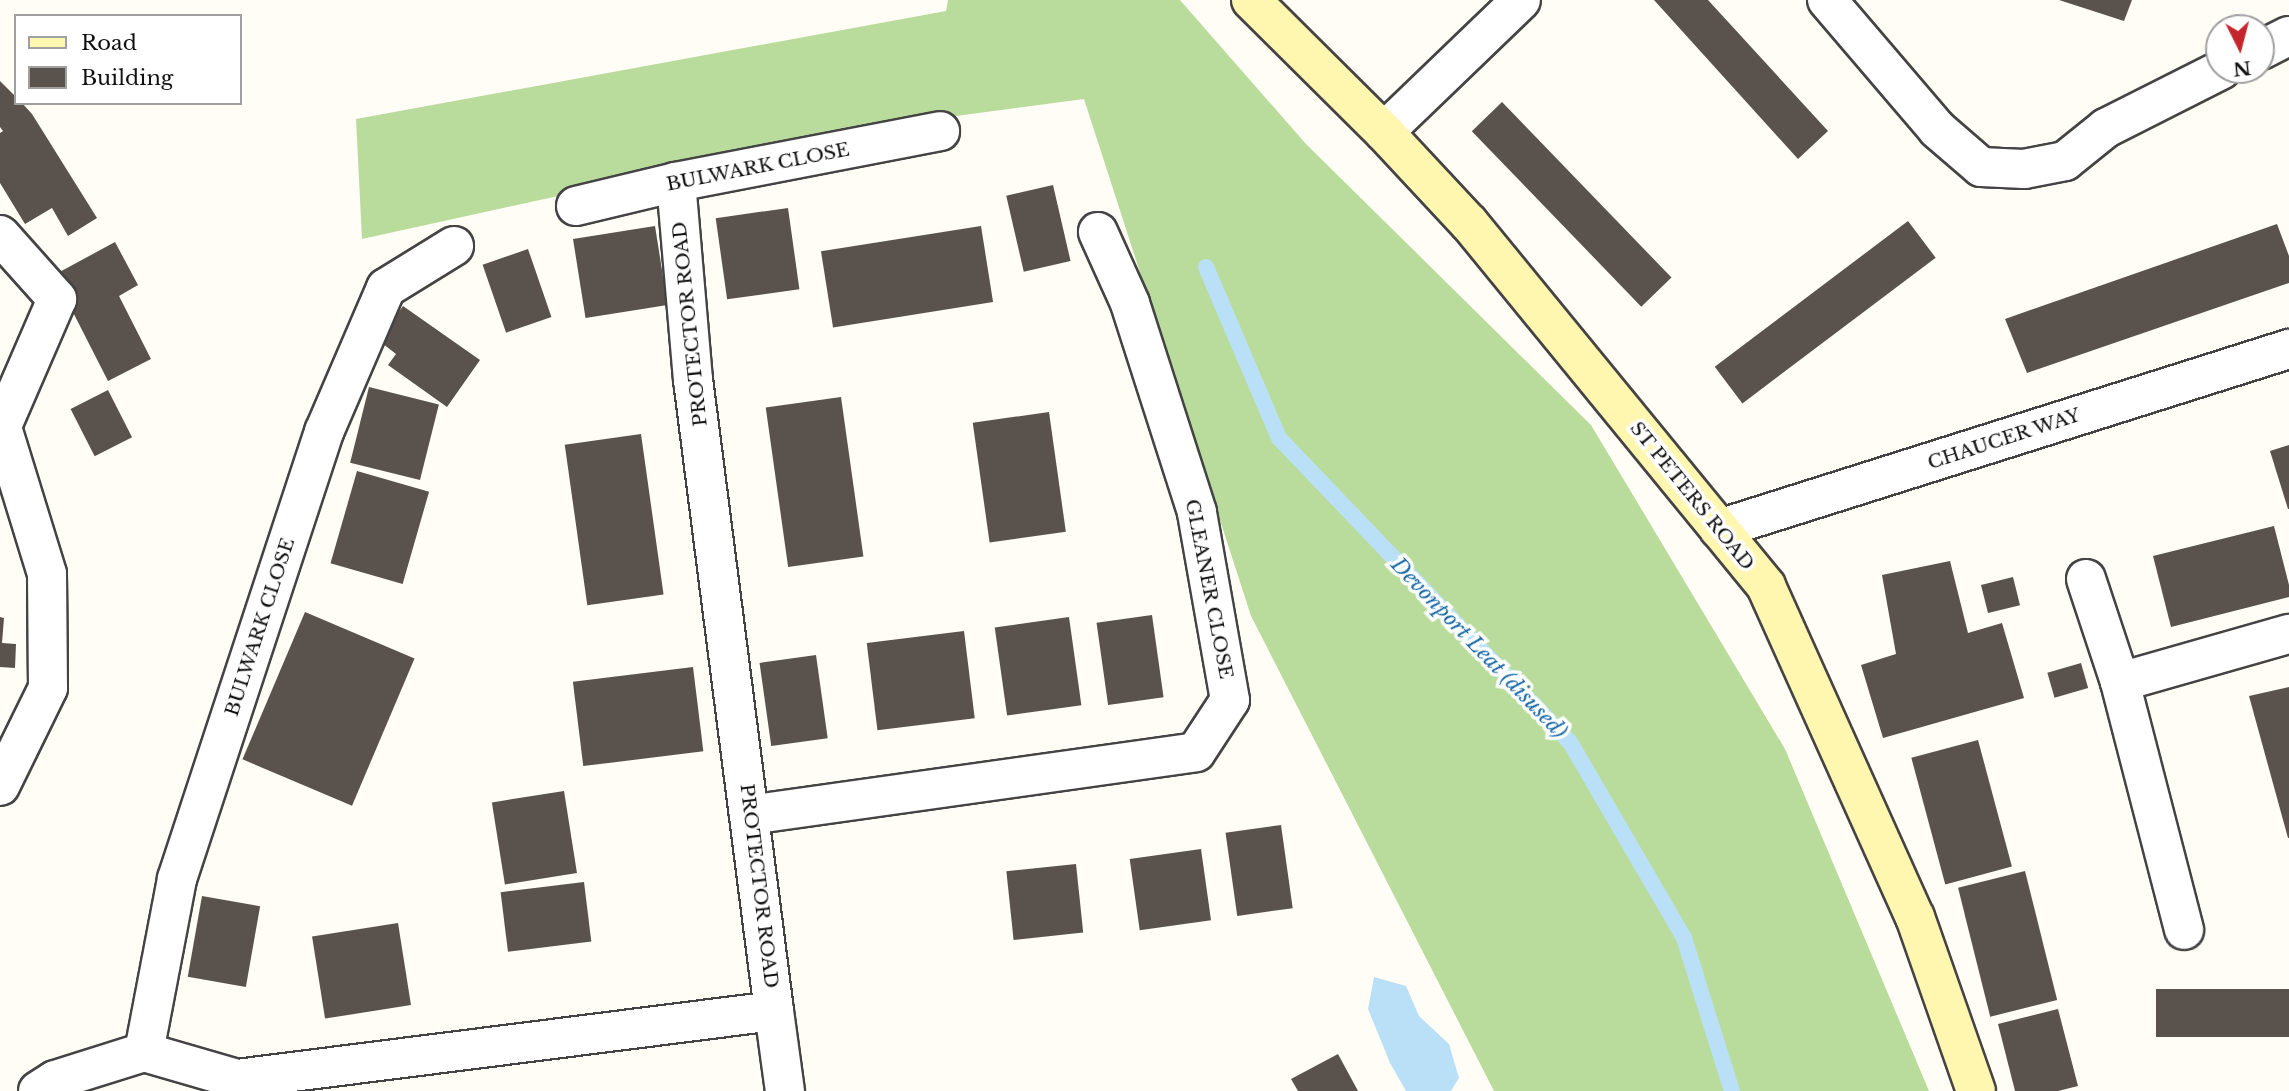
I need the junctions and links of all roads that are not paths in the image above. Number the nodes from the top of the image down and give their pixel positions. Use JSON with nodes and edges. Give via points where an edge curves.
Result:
{"nodes":[{"id":1,"x":1251,"y":0,"type":"edge"},
{"id":2,"x":1521,"y":0,"type":"edge"},
{"id":3,"x":1827,"y":0,"type":"edge"},
{"id":4,"x":2205,"y":78,"type":"edge"},
{"id":5,"x":940,"y":131,"type":"dead end"},
{"id":6,"x":1384,"y":132,"type":"junction"},
{"id":7,"x":676,"y":182,"type":"junction"},
{"id":8,"x":576,"y":206,"type":"dead end"},
{"id":9,"x":1098,"y":232,"type":"dead end"},
{"id":10,"x":0,"y":235,"type":"edge"},
{"id":11,"x":454,"y":246,"type":"dead end"},
{"id":12,"x":2289,"y":349,"type":"edge"},
{"id":13,"x":2,"y":423,"type":"edge"},
{"id":14,"x":1719,"y":529,"type":"junction"},
{"id":15,"x":2086,"y":579,"type":"dead end"},
{"id":16,"x":2289,"y":634,"type":"edge"},
{"id":17,"x":2120,"y":682,"type":"junction"},
{"id":18,"x":0,"y":786,"type":"edge"},
{"id":19,"x":750,"y":815,"type":"junction"},
{"id":20,"x":2184,"y":930,"type":"dead end"},
{"id":21,"x":774,"y":1011,"type":"junction"},
{"id":22,"x":144,"y":1052,"type":"junction"},
{"id":23,"x":363,"y":1077,"type":"edge"},
{"id":24,"x":38,"y":1091,"type":"edge"},
{"id":25,"x":785,"y":1091,"type":"edge"},
{"id":26,"x":1976,"y":1091,"type":"edge"}],
"edges":[{"from":1,"to":6,"type":"street","name":"ST PETERS ROAD"},
{"from":2,"to":6,"type":"street"},
{"from":3,"to":4,"type":"street","via":[[1937,129],[1981,167],[2024,169],[2064,161],[2106,128]]},
{"from":5,"to":7,"type":"street","name":"BULWARK CLOSE"},
{"from":6,"to":14,"type":"street","name":"ST PETERS ROAD","via":[[1469,223]]},
{"from":7,"to":8,"type":"street","name":"BULWARK CLOSE"},
{"from":7,"to":19,"type":"street","name":"PROTECTOR ROAD","via":[[693,380]]},
{"from":9,"to":19,"type":"street","name":"GLEANER CLOSE","via":[[1130,303],[1197,512],[1230,700],[1196,752]]},
{"from":10,"to":13,"type":"street","via":[[57,299]]},
{"from":11,"to":22,"type":"street","name":"BULWARK CLOSE","via":[[386,288],[324,432],[177,879]]},
{"from":12,"to":14,"type":"street","name":"CHAUCER WAY"},
{"from":13,"to":18,"type":"street","via":[[47,575],[48,688]]},
{"from":14,"to":26,"type":"street","name":"ST PETERS ROAD","via":[[1766,586],[1915,917]]},
{"from":15,"to":17,"type":"street"},
{"from":16,"to":17,"type":"street"},
{"from":17,"to":20,"type":"street"},
{"from":19,"to":21,"type":"street","name":"PROTECTOR ROAD"},
{"from":21,"to":23,"type":"street","name":"PROTECTOR ROAD"},
{"from":21,"to":25,"type":"street"},
{"from":22,"to":23,"type":"street","name":"PROTECTOR ROAD","via":[[237,1079]]},
{"from":22,"to":24,"type":"street","via":[[55,1080]]}]}
